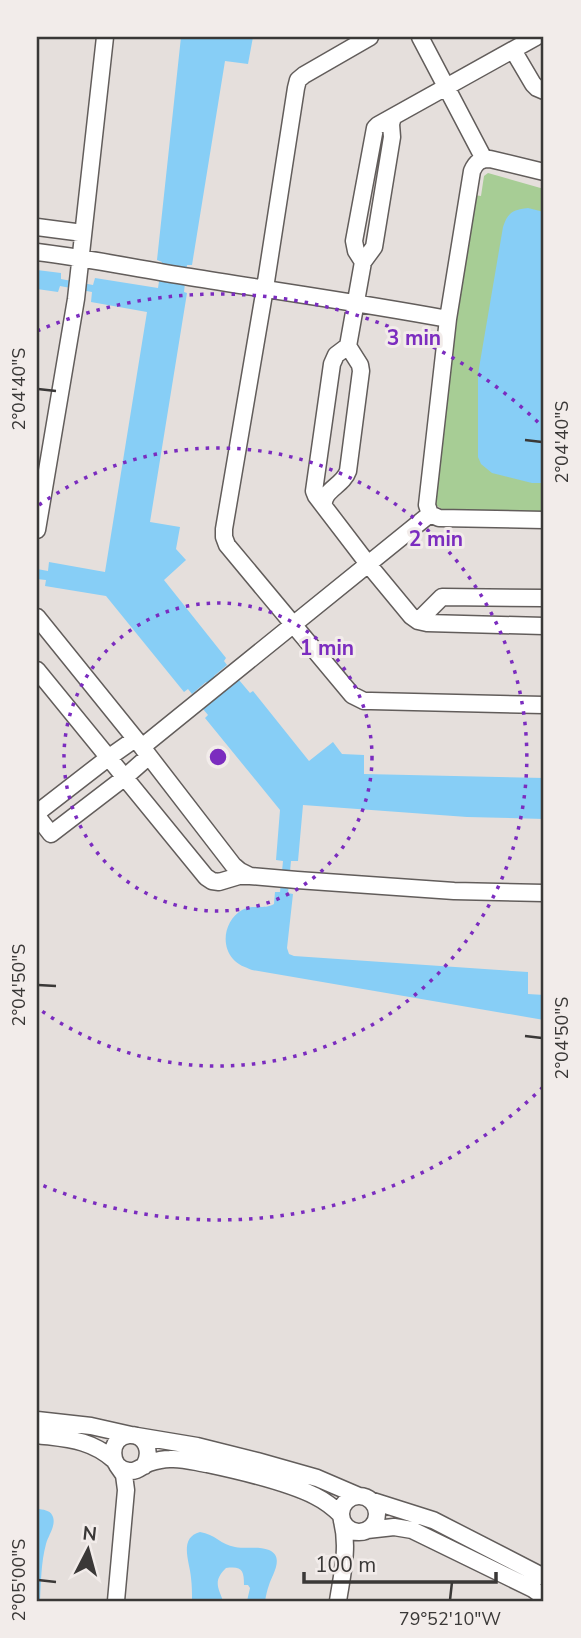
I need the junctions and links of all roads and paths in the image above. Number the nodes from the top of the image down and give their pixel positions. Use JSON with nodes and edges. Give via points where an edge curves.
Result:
{"nodes":[{"id":1,"x":105,"y":37,"type":"edge"},
{"id":2,"x":370,"y":37,"type":"edge"},
{"id":3,"x":420,"y":37,"type":"edge"},
{"id":4,"x":536,"y":37,"type":"edge"},
{"id":5,"x":513,"y":50,"type":"junction"},
{"id":6,"x":447,"y":87,"type":"junction"},
{"id":7,"x":544,"y":91,"type":"edge"},
{"id":8,"x":484,"y":159,"type":"junction"},
{"id":9,"x":544,"y":172,"type":"edge"},
{"id":10,"x":37,"y":227,"type":"edge"},
{"id":11,"x":83,"y":233,"type":"junction"},
{"id":12,"x":37,"y":252,"type":"edge"},
{"id":13,"x":80,"y":265,"type":"junction"},
{"id":14,"x":265,"y":288,"type":"junction"},
{"id":15,"x":357,"y":302,"type":"junction"},
{"id":16,"x":448,"y":319,"type":"junction"},
{"id":17,"x":348,"y":346,"type":"junction"},
{"id":18,"x":324,"y":506,"type":"junction"},
{"id":19,"x":430,"y":514,"type":"junction"},
{"id":20,"x":544,"y":520,"type":"edge"},
{"id":21,"x":37,"y":530,"type":"edge"},
{"id":22,"x":368,"y":564,"type":"junction"},
{"id":23,"x":544,"y":598,"type":"edge"},
{"id":24,"x":37,"y":617,"type":"edge"},
{"id":25,"x":418,"y":621,"type":"junction"},
{"id":26,"x":294,"y":625,"type":"junction"},
{"id":27,"x":544,"y":626,"type":"edge"},
{"id":28,"x":37,"y":670,"type":"edge"},
{"id":29,"x":544,"y":705,"type":"edge"},
{"id":30,"x":142,"y":747,"type":"junction"},
{"id":31,"x":108,"y":758,"type":"junction"},
{"id":32,"x":124,"y":778,"type":"junction"},
{"id":33,"x":37,"y":814,"type":"edge"},
{"id":34,"x":250,"y":876,"type":"junction"},
{"id":35,"x":544,"y":893,"type":"edge"},
{"id":36,"x":37,"y":1420,"type":"edge"},
{"id":37,"x":37,"y":1435,"type":"edge"},
{"id":38,"x":134,"y":1436,"type":"junction"},
{"id":39,"x":116,"y":1463,"type":"junction"},
{"id":40,"x":142,"y":1467,"type":"junction"},
{"id":41,"x":127,"y":1490,"type":"junction"},
{"id":42,"x":365,"y":1498,"type":"junction"},
{"id":43,"x":341,"y":1518,"type":"junction"},
{"id":44,"x":364,"y":1531,"type":"junction"},
{"id":45,"x":345,"y":1554,"type":"junction"},
{"id":46,"x":544,"y":1577,"type":"edge"},
{"id":47,"x":544,"y":1597,"type":"edge"},
{"id":48,"x":116,"y":1601,"type":"edge"},
{"id":49,"x":338,"y":1601,"type":"edge"}],
"edges":[{"from":1,"to":11,"type":"street"},
{"from":2,"to":14,"type":"street","via":[[298,80]]},
{"from":3,"to":6,"type":"street"},
{"from":4,"to":5,"type":"street"},
{"from":5,"to":6,"type":"street"},
{"from":5,"to":7,"type":"street","via":[[533,84]]},
{"from":6,"to":8,"type":"street"},
{"from":6,"to":15,"type":"street","via":[[378,125],[373,134],[354,241],[363,262]]},
{"from":8,"to":9,"type":"street"},
{"from":8,"to":16,"type":"street","via":[[472,172]]},
{"from":10,"to":11,"type":"street"},
{"from":11,"to":13,"type":"street"},
{"from":12,"to":13,"type":"street"},
{"from":13,"to":14,"type":"street"},
{"from":13,"to":21,"type":"street"},
{"from":14,"to":15,"type":"street"},
{"from":14,"to":26,"type":"street","via":[[223,529],[227,545]]},
{"from":15,"to":16,"type":"street"},
{"from":15,"to":17,"type":"street"},
{"from":16,"to":19,"type":"street","via":[[427,505]]},
{"from":17,"to":18,"type":"street","via":[[333,359],[330,377],[314,485]]},
{"from":17,"to":18,"type":"street","via":[[361,371],[348,471],[323,498]]},
{"from":18,"to":22,"type":"street"},
{"from":19,"to":20,"type":"street","via":[[439,518]]},
{"from":19,"to":22,"type":"street"},
{"from":22,"to":25,"type":"street"},
{"from":22,"to":26,"type":"street"},
{"from":23,"to":25,"type":"street","via":[[442,597]]},
{"from":24,"to":30,"type":"street"},
{"from":25,"to":27,"type":"street"},
{"from":26,"to":29,"type":"street","via":[[352,695],[364,701]]},
{"from":26,"to":30,"type":"street"},
{"from":28,"to":31,"type":"street"},
{"from":30,"to":31,"type":"street"},
{"from":30,"to":32,"type":"street"},
{"from":30,"to":34,"type":"street","via":[[233,865]]},
{"from":31,"to":32,"type":"street"},
{"from":31,"to":33,"type":"street"},
{"from":32,"to":33,"type":"street","via":[[51,834]]},
{"from":32,"to":34,"type":"street","via":[[206,877],[219,882]]},
{"from":34,"to":35,"type":"street"},
{"from":36,"to":38,"type":"street"},
{"from":37,"to":39,"type":"street","via":[[85,1442]]},
{"from":38,"to":39,"type":"street","via":[[116,1443]]},
{"from":38,"to":40,"type":"street","via":[[148,1449]]},
{"from":38,"to":42,"type":"street","via":[[257,1461]]},
{"from":39,"to":40,"type":"street","via":[[128,1471]]},
{"from":39,"to":41,"type":"street"},
{"from":40,"to":41,"type":"street","via":[[132,1475]]},
{"from":40,"to":43,"type":"street","via":[[176,1458],[239,1471],[299,1489],[327,1503]]},
{"from":41,"to":48,"type":"street"},
{"from":42,"to":43,"type":"street","via":[[353,1497],[344,1504]]},
{"from":42,"to":44,"type":"street","via":[[377,1516]]},
{"from":42,"to":46,"type":"street","via":[[433,1520]]},
{"from":43,"to":44,"type":"street","via":[[350,1530]]},
{"from":43,"to":45,"type":"street"},
{"from":44,"to":45,"type":"street"},
{"from":44,"to":47,"type":"street","via":[[412,1530]]},
{"from":45,"to":49,"type":"street"}]}
